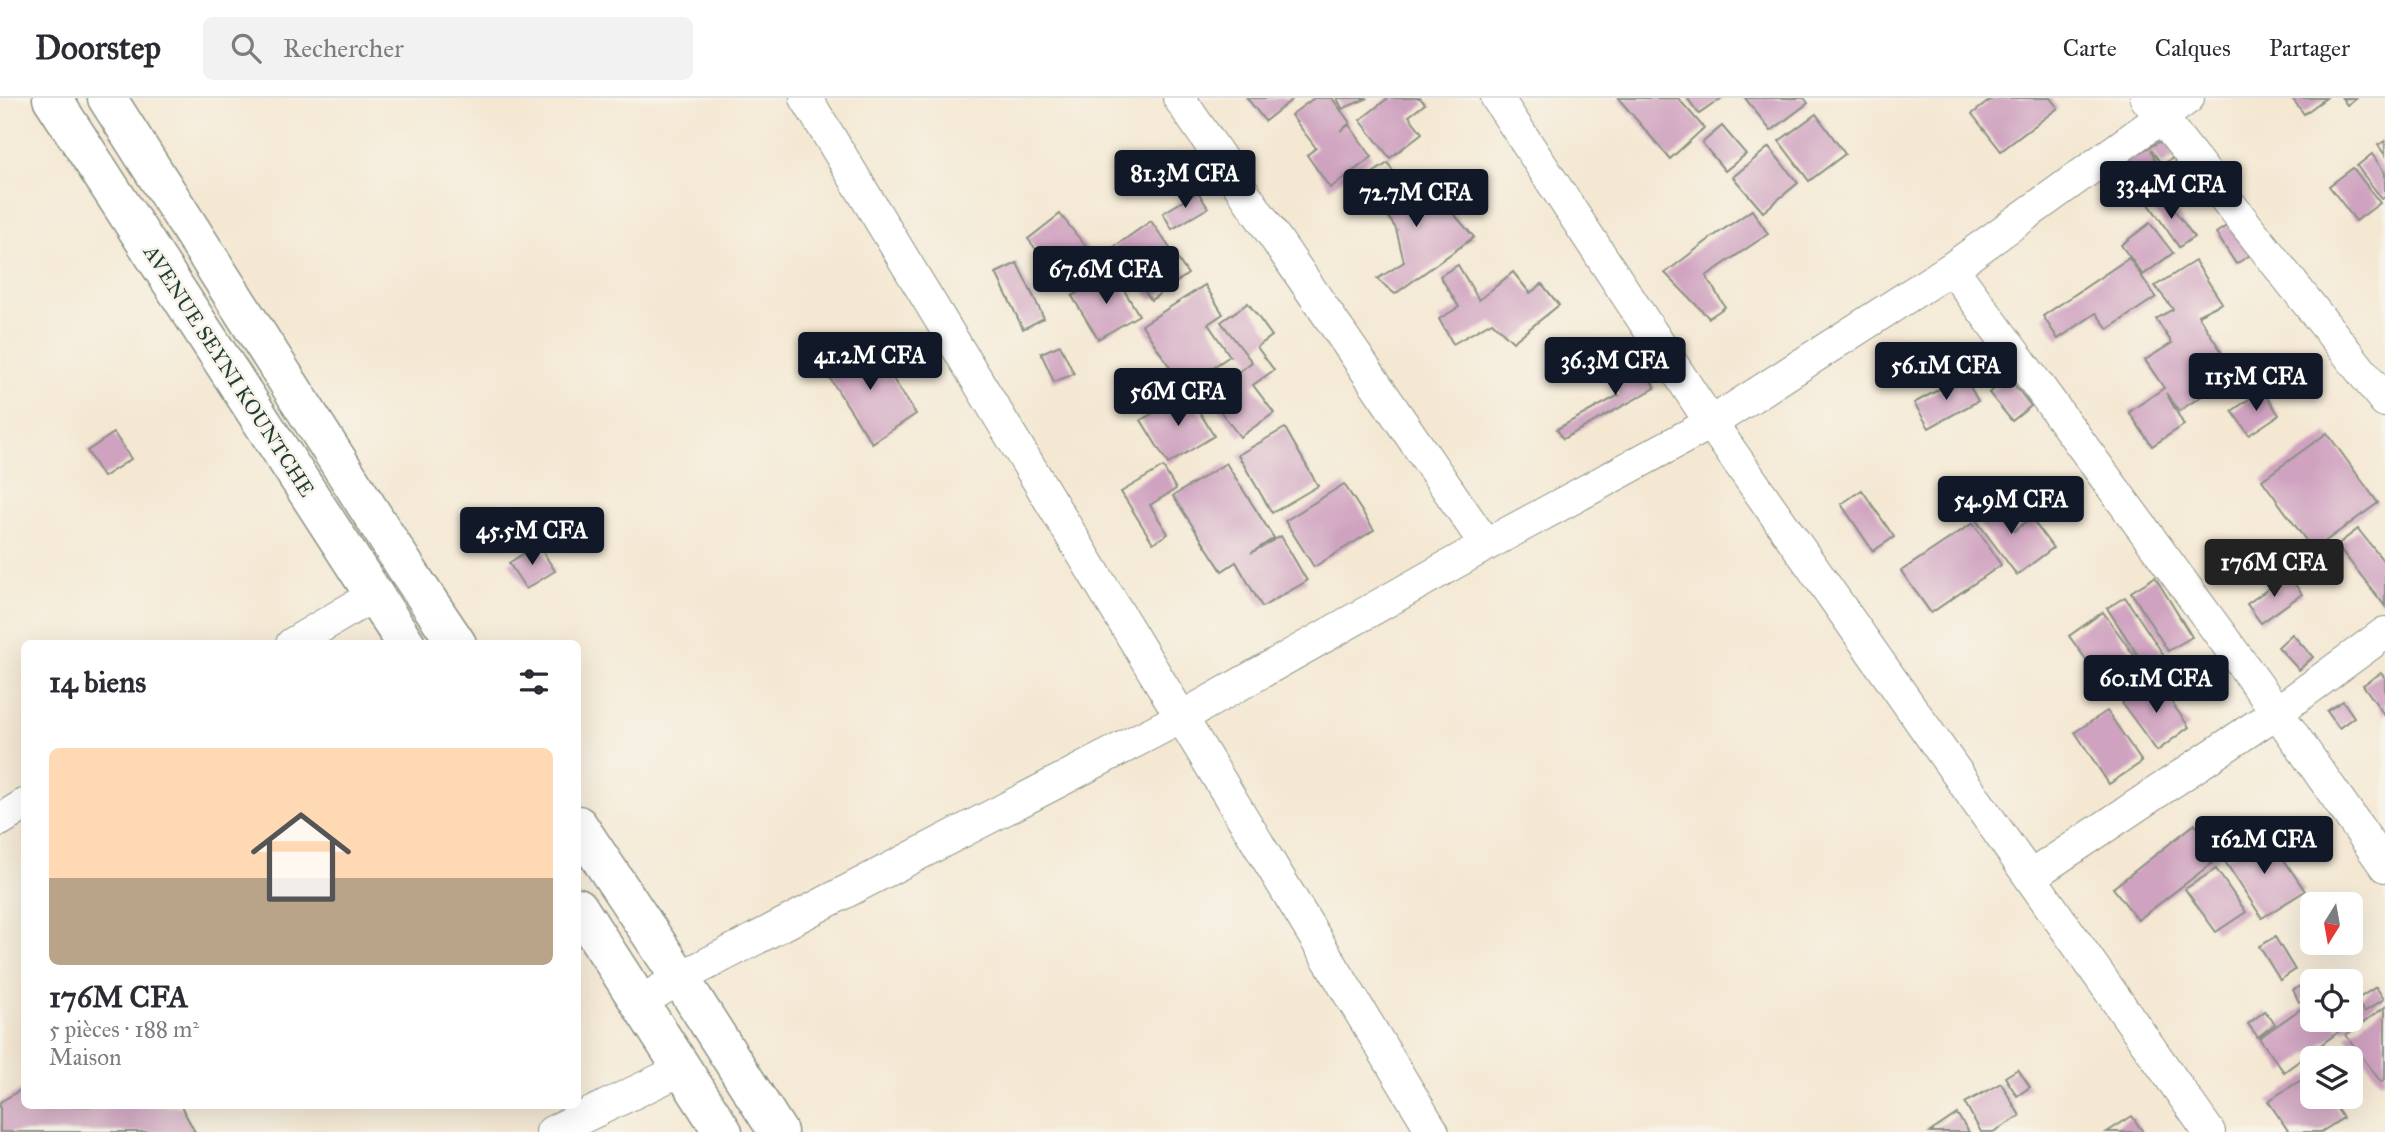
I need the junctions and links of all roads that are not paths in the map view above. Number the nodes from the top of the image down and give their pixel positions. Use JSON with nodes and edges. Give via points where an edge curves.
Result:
{"nodes":[{"id":1,"x":52,"y":98,"type":"edge"},
{"id":2,"x":107,"y":98,"type":"edge"},
{"id":3,"x":806,"y":98,"type":"edge"},
{"id":4,"x":1179,"y":98,"type":"edge"},
{"id":5,"x":2188,"y":98,"type":"edge"},
{"id":6,"x":1509,"y":103,"type":"edge"},
{"id":7,"x":2154,"y":107,"type":"edge"},
{"id":8,"x":1952,"y":268,"type":"junction"},
{"id":9,"x":2385,"y":401,"type":"edge"},
{"id":10,"x":1711,"y":423,"type":"junction"},
{"id":11,"x":1486,"y":545,"type":"junction"},
{"id":12,"x":374,"y":595,"type":"junction"},
{"id":13,"x":2385,"y":633,"type":"edge"},
{"id":14,"x":299,"y":640,"type":"edge"},
{"id":15,"x":403,"y":640,"type":"edge"},
{"id":16,"x":454,"y":640,"type":"edge"},
{"id":17,"x":2277,"y":712,"type":"junction"},
{"id":18,"x":1182,"y":717,"type":"junction"},
{"id":19,"x":21,"y":807,"type":"edge"},
{"id":20,"x":0,"y":820,"type":"edge"},
{"id":21,"x":581,"y":830,"type":"edge"},
{"id":22,"x":2385,"y":866,"type":"edge"},
{"id":23,"x":2031,"y":876,"type":"junction"},
{"id":24,"x":581,"y":912,"type":"edge"},
{"id":25,"x":680,"y":978,"type":"junction"},
{"id":26,"x":639,"y":1003,"type":"junction"},
{"id":27,"x":683,"y":1069,"type":"junction"},
{"id":28,"x":552,"y":1132,"type":"edge"},
{"id":29,"x":723,"y":1132,"type":"edge"},
{"id":30,"x":778,"y":1132,"type":"edge"},
{"id":31,"x":1433,"y":1132,"type":"edge"},
{"id":32,"x":2209,"y":1132,"type":"edge"}],
"edges":[{"from":1,"to":12,"type":"highway","name":"AVENUE SEYNI KOUNTCHE"},
{"from":2,"to":16,"type":"highway","name":"AVENUE SEYNI KOUNTCHE"},
{"from":3,"to":18,"type":"street"},
{"from":4,"to":11,"type":"street"},
{"from":5,"to":7,"type":"street"},
{"from":6,"to":10,"type":"street"},
{"from":7,"to":8,"type":"street"},
{"from":7,"to":9,"type":"street"},
{"from":8,"to":10,"type":"street"},
{"from":8,"to":17,"type":"street"},
{"from":10,"to":11,"type":"street"},
{"from":10,"to":23,"type":"street"},
{"from":11,"to":18,"type":"street"},
{"from":12,"to":14,"type":"street"},
{"from":12,"to":15,"type":"highway","name":"AVENUE SEYNI KOUNTCHE"},
{"from":13,"to":17,"type":"street"},
{"from":17,"to":22,"type":"street"},
{"from":17,"to":23,"type":"street"},
{"from":18,"to":25,"type":"street"},
{"from":18,"to":31,"type":"street"},
{"from":19,"to":20,"type":"street"},
{"from":21,"to":25,"type":"highway"},
{"from":23,"to":32,"type":"street"},
{"from":24,"to":26,"type":"highway"},
{"from":25,"to":26,"type":"street"},
{"from":25,"to":30,"type":"highway"},
{"from":26,"to":27,"type":"highway"},
{"from":27,"to":28,"type":"street"},
{"from":27,"to":29,"type":"highway"}]}
